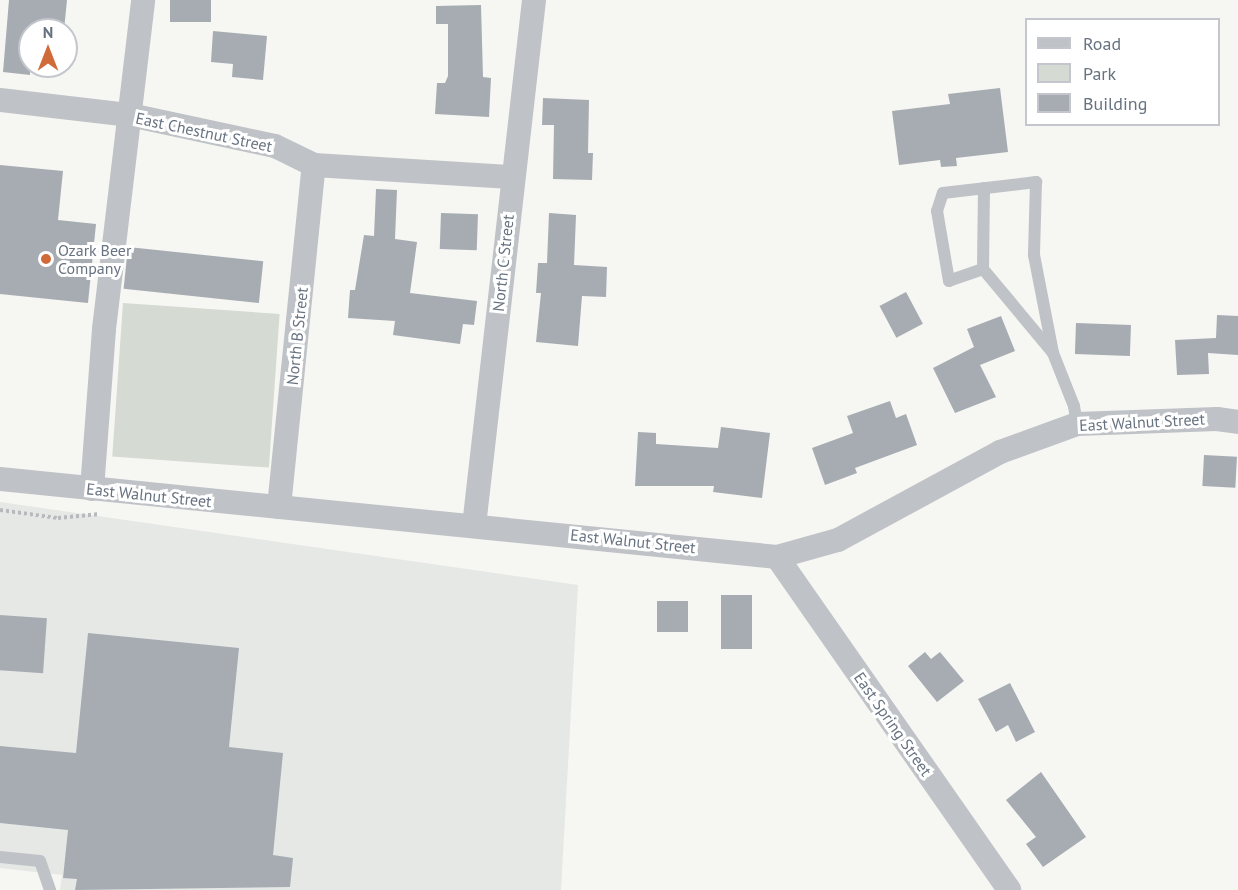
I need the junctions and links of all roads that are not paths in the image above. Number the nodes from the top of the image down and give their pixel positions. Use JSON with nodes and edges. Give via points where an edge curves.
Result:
{"nodes":[{"id":1,"x":144,"y":0,"type":"edge"},
{"id":2,"x":534,"y":0,"type":"edge"},
{"id":3,"x":0,"y":100,"type":"edge"},
{"id":4,"x":129,"y":116,"type":"junction"},
{"id":5,"x":314,"y":165,"type":"junction"},
{"id":6,"x":513,"y":177,"type":"junction"},
{"id":7,"x":984,"y":188,"type":"junction"},
{"id":8,"x":983,"y":269,"type":"junction"},
{"id":9,"x":1053,"y":353,"type":"junction"},
{"id":10,"x":1238,"y":422,"type":"edge"},
{"id":11,"x":1077,"y":424,"type":"junction"},
{"id":12,"x":0,"y":479,"type":"edge"},
{"id":13,"x":92,"y":489,"type":"junction"},
{"id":14,"x":279,"y":507,"type":"junction"},
{"id":15,"x":474,"y":526,"type":"junction"},
{"id":16,"x":777,"y":557,"type":"junction"},
{"id":17,"x":0,"y":857,"type":"edge"},
{"id":18,"x":50,"y":890,"type":"edge"},
{"id":19,"x":1009,"y":890,"type":"edge"}],
"edges":[{"from":1,"to":4,"type":"street"},
{"from":2,"to":6,"type":"street","name":"North C Street"},
{"from":3,"to":4,"type":"street","name":"East Chestnut Street"},
{"from":4,"to":5,"type":"street","name":"East Chestnut Street","via":[[275,146]]},
{"from":4,"to":13,"type":"street","via":[[104,329]]},
{"from":5,"to":6,"type":"street","name":"East Chestnut Street"},
{"from":5,"to":14,"type":"street","name":"North B Street"},
{"from":6,"to":15,"type":"street","name":"North C Street"},
{"from":7,"to":8,"type":"lane"},
{"from":7,"to":8,"type":"lane","via":[[944,194],[936,211],[949,281]]},
{"from":7,"to":9,"type":"lane","via":[[1036,182],[1034,255]]},
{"from":8,"to":9,"type":"lane"},
{"from":9,"to":11,"type":"lane","via":[[1074,405]]},
{"from":10,"to":11,"type":"street","name":"East Walnut Street","via":[[1218,419]]},
{"from":11,"to":16,"type":"street","name":"East Walnut Street","via":[[1000,452],[838,540]]},
{"from":12,"to":13,"type":"street","name":"East Walnut Street"},
{"from":13,"to":14,"type":"street","name":"East Walnut Street"},
{"from":14,"to":15,"type":"street","name":"East Walnut Street"},
{"from":15,"to":16,"type":"street","name":"East Walnut Street"},
{"from":16,"to":19,"type":"street","name":"East Spring Street"},
{"from":17,"to":18,"type":"lane","via":[[40,861]]}]}
